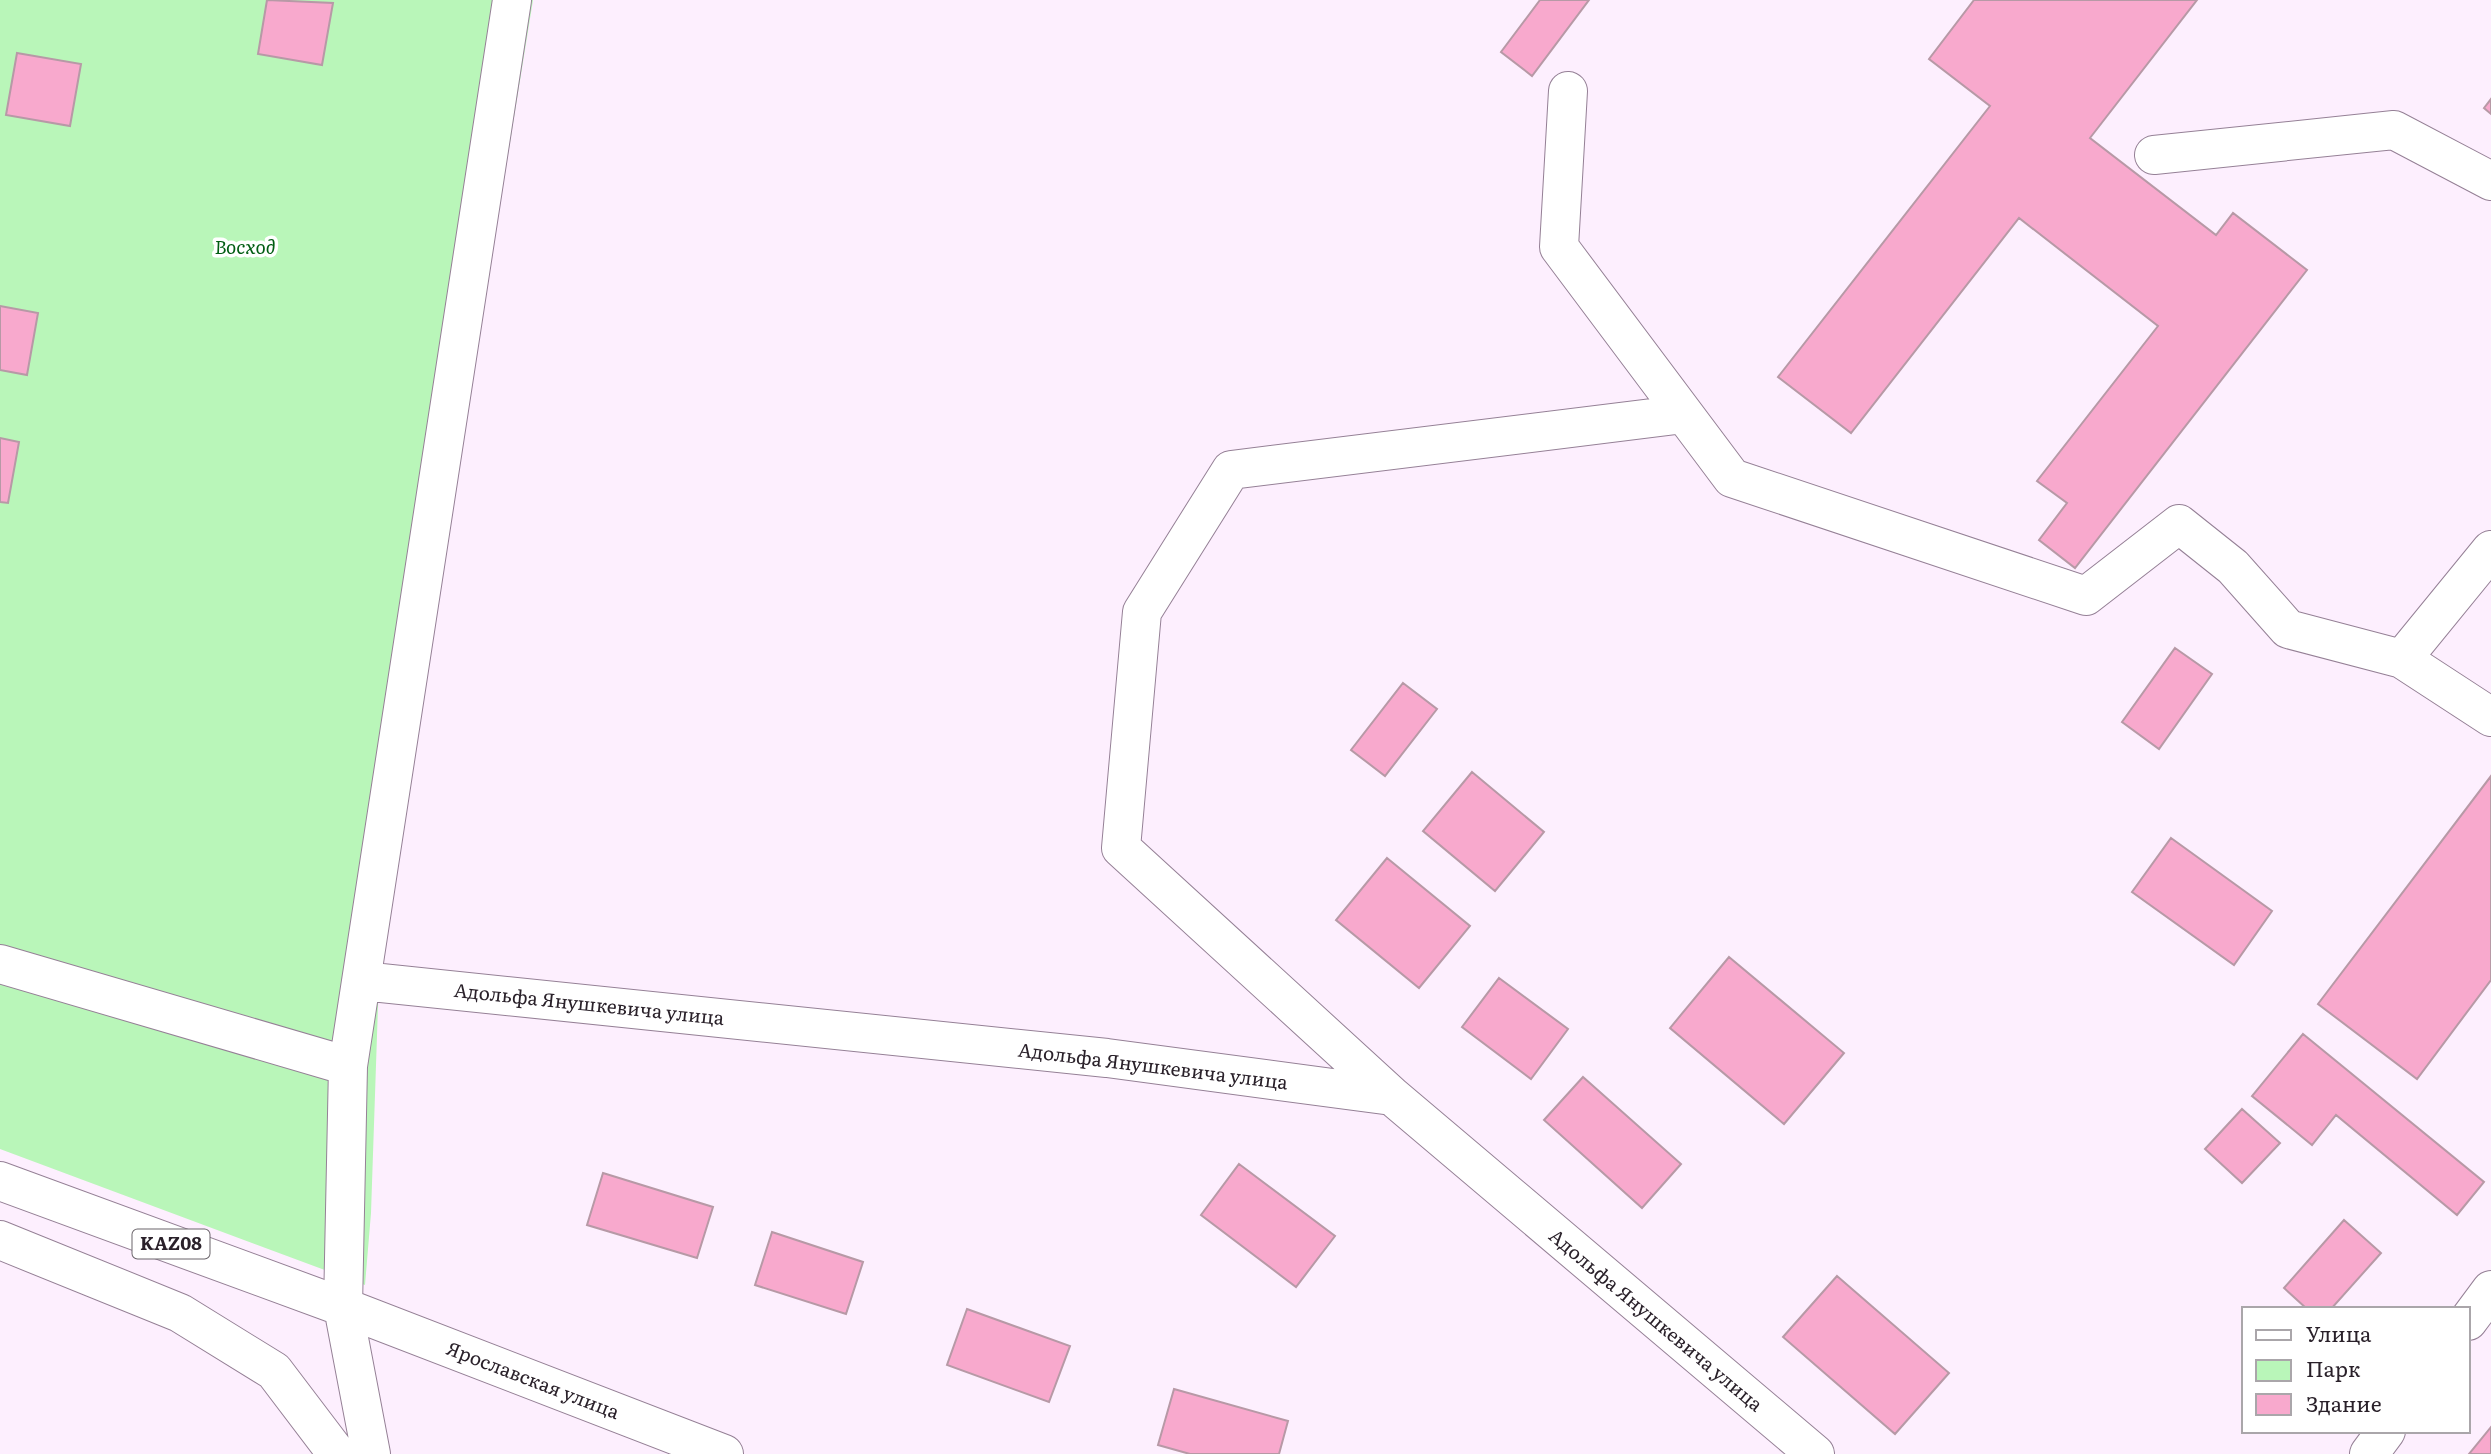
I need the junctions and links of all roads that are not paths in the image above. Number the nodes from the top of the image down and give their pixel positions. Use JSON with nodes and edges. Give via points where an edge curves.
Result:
{"nodes":[{"id":1,"x":512,"y":0,"type":"edge"},
{"id":2,"x":1568,"y":91,"type":"dead end"},
{"id":3,"x":2154,"y":155,"type":"dead end"},
{"id":4,"x":2491,"y":181,"type":"edge"},
{"id":5,"x":1684,"y":414,"type":"junction"},
{"id":6,"x":2491,"y":550,"type":"edge"},
{"id":7,"x":2402,"y":659,"type":"junction"},
{"id":8,"x":2491,"y":717,"type":"edge"},
{"id":9,"x":0,"y":964,"type":"edge"},
{"id":10,"x":362,"y":981,"type":"junction"},
{"id":11,"x":348,"y":1066,"type":"junction"},
{"id":12,"x":1392,"y":1096,"type":"junction"},
{"id":13,"x":0,"y":1181,"type":"edge"},
{"id":14,"x":0,"y":1240,"type":"edge"},
{"id":15,"x":2491,"y":1290,"type":"edge"},
{"id":16,"x":343,"y":1307,"type":"junction"},
{"id":17,"x":2470,"y":1318,"type":"edge"},
{"id":18,"x":2385,"y":1433,"type":"edge"},
{"id":19,"x":338,"y":1454,"type":"edge"},
{"id":20,"x":371,"y":1454,"type":"edge"},
{"id":21,"x":724,"y":1454,"type":"edge"},
{"id":22,"x":1815,"y":1454,"type":"edge"},
{"id":23,"x":2369,"y":1454,"type":"edge"}],
"edges":[{"from":1,"to":10,"type":"main road"},
{"from":2,"to":5,"type":"main road","via":[[1559,247]]},
{"from":3,"to":4,"type":"main road","via":[[2394,130]]},
{"from":5,"to":7,"type":"main road","via":[[1732,478],[2086,596],[2179,524],[2233,566],[2288,629]]},
{"from":5,"to":12,"type":"main road","via":[[1231,470],[1142,612],[1121,848]]},
{"from":6,"to":7,"type":"main road"},
{"from":7,"to":8,"type":"main road"},
{"from":9,"to":11,"type":"main road"},
{"from":10,"to":11,"type":"main road"},
{"from":10,"to":12,"type":"main road","name":"Адольфа Янушкевича улица","via":[[1107,1058]]},
{"from":11,"to":16,"type":"main road"},
{"from":12,"to":22,"type":"main road","name":"Адольфа Янушкевича улица"},
{"from":13,"to":16,"type":"main road","number":"KAZ08"},
{"from":14,"to":19,"type":"main road","via":[[180,1313],[274,1371]]},
{"from":15,"to":17,"type":"main road"},
{"from":16,"to":20,"type":"main road"},
{"from":16,"to":21,"type":"main road","name":"Ярославская улица"},
{"from":18,"to":23,"type":"main road"}]}
